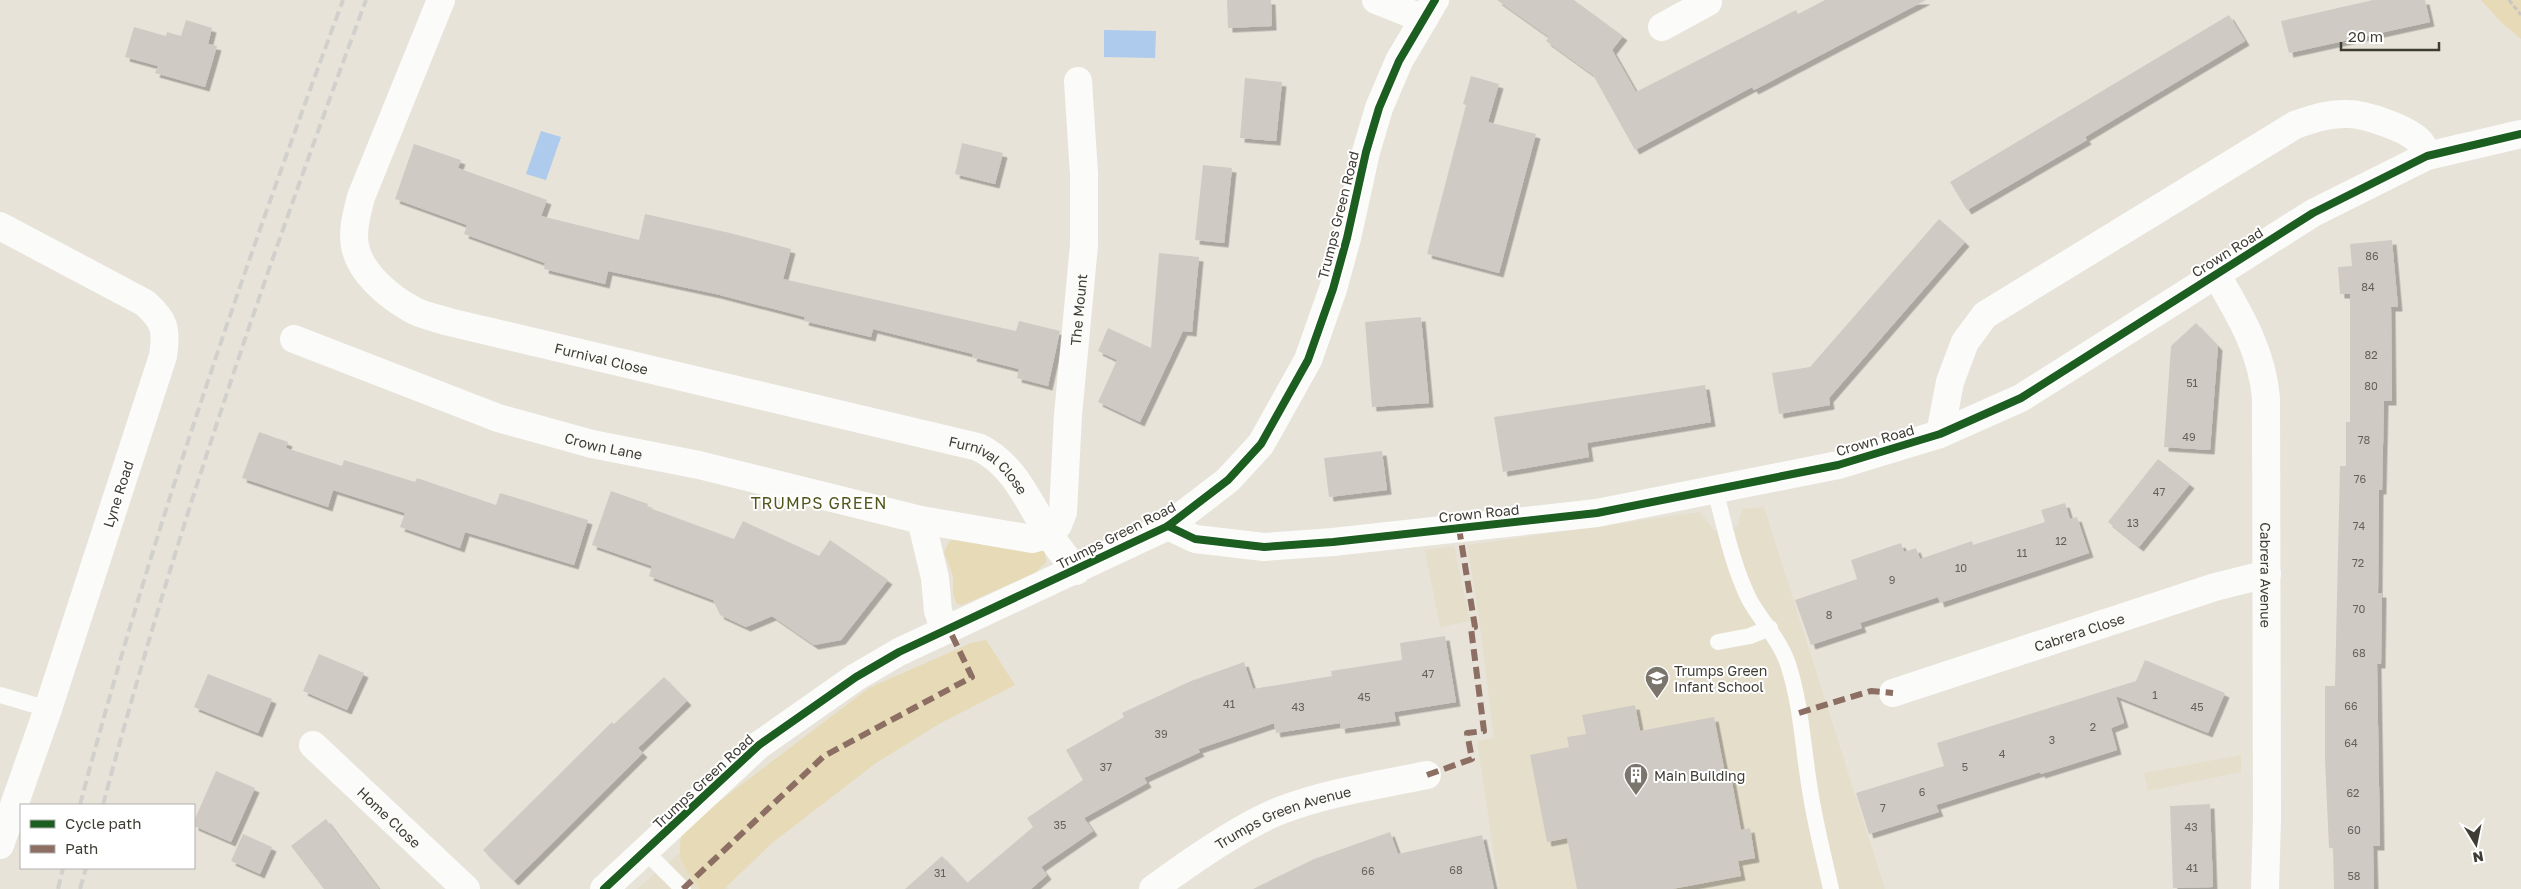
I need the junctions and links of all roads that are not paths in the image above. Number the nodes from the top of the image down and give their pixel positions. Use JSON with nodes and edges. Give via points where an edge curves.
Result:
{"nodes":[{"id":1,"x":442,"y":0,"type":"edge"},
{"id":2,"x":1376,"y":0,"type":"edge"},
{"id":3,"x":1709,"y":1,"type":"edge"},
{"id":4,"x":1430,"y":10,"type":"edge"},
{"id":5,"x":1662,"y":27,"type":"dead end"},
{"id":6,"x":1078,"y":81,"type":"dead end"},
{"id":7,"x":2521,"y":134,"type":"edge"},
{"id":8,"x":2427,"y":156,"type":"junction"},
{"id":9,"x":0,"y":226,"type":"edge"},
{"id":10,"x":2216,"y":274,"type":"junction"},
{"id":11,"x":294,"y":338,"type":"dead end"},
{"id":12,"x":1940,"y":434,"type":"junction"},
{"id":13,"x":1715,"y":490,"type":"junction"},
{"id":14,"x":921,"y":520,"type":"junction"},
{"id":15,"x":1168,"y":526,"type":"junction"},
{"id":16,"x":1049,"y":534,"type":"junction"},
{"id":17,"x":1076,"y":570,"type":"junction"},
{"id":18,"x":2267,"y":574,"type":"junction"},
{"id":19,"x":1770,"y":628,"type":"junction"},
{"id":20,"x":945,"y":630,"type":"junction"},
{"id":21,"x":1718,"y":642,"type":"dead end"},
{"id":22,"x":1893,"y":693,"type":"dead end"},
{"id":23,"x":0,"y":695,"type":"edge"},
{"id":24,"x":48,"y":709,"type":"junction"},
{"id":25,"x":313,"y":745,"type":"dead end"},
{"id":26,"x":1427,"y":775,"type":"dead end"},
{"id":27,"x":0,"y":845,"type":"edge"},
{"id":28,"x":646,"y":852,"type":"junction"},
{"id":29,"x":466,"y":889,"type":"edge"},
{"id":30,"x":604,"y":889,"type":"edge"},
{"id":31,"x":683,"y":889,"type":"edge"},
{"id":32,"x":1152,"y":889,"type":"edge"},
{"id":33,"x":1831,"y":889,"type":"edge"},
{"id":34,"x":2265,"y":889,"type":"edge"}],
"edges":[{"from":1,"to":16,"type":"street","name":"Furnival Close","via":[[361,197],[355,222],[355,247],[363,266],[389,294],[414,310],[449,322],[978,447],[1002,461]]},
{"from":2,"to":4,"type":"street"},
{"from":3,"to":5,"type":"street"},
{"from":4,"to":15,"type":"street","name":"Trumps Green Road","via":[[1399,61],[1380,108],[1333,289],[1308,360],[1261,444],[1228,480]]},
{"from":6,"to":16,"type":"street","name":"The Mount","via":[[1084,174],[1084,245],[1068,415],[1063,512],[1058,525]]},
{"from":7,"to":8,"type":"street","name":"Crown Road"},
{"from":8,"to":10,"type":"street","name":"Crown Road","via":[[2313,212]]},
{"from":8,"to":12,"type":"street","via":[[2419,141],[2371,117],[2348,114],[2320,116],[2295,125],[1985,316],[1965,342],[1950,382]]},
{"from":9,"to":24,"type":"street","name":"Lyne Road","via":[[145,303],[161,318],[166,336],[164,356]]},
{"from":10,"to":12,"type":"street","name":"Crown Road","via":[[2021,398]]},
{"from":10,"to":18,"type":"street","name":"Cabrera Avenue","via":[[2241,315],[2264,377]]},
{"from":11,"to":14,"type":"street","name":"Crown Lane","via":[[498,418],[592,444],[699,465]]},
{"from":12,"to":13,"type":"street","name":"Crown Road","via":[[1838,465]]},
{"from":13,"to":15,"type":"street","name":"Crown Road","via":[[1597,513],[1264,547],[1195,539]]},
{"from":13,"to":19,"type":"lane","via":[[1738,572],[1750,600]]},
{"from":14,"to":16,"type":"street","name":"Crown Lane","via":[[1032,539]]},
{"from":14,"to":20,"type":"street","via":[[935,578],[938,611]]},
{"from":15,"to":17,"type":"street","name":"Trumps Green Road"},
{"from":16,"to":17,"type":"street","name":"Furnival Close"},
{"from":17,"to":20,"type":"street","name":"Trumps Green Road"},
{"from":18,"to":22,"type":"street","name":"Cabrera Close","via":[[2216,587]]},
{"from":18,"to":34,"type":"street","name":"Cabrera Avenue"},
{"from":19,"to":21,"type":"lane","via":[[1750,636]]},
{"from":19,"to":33,"type":"lane","via":[[1788,663],[1800,712],[1811,796]]},
{"from":20,"to":28,"type":"street","name":"Trumps Green Road","via":[[856,677],[759,745]]},
{"from":23,"to":24,"type":"lane"},
{"from":24,"to":27,"type":"street","name":"Lyne Road"},
{"from":25,"to":29,"type":"street","name":"Home Close"},
{"from":26,"to":32,"type":"street","name":"Trumps Green Avenue","via":[[1351,791],[1280,811],[1258,821]]},
{"from":28,"to":30,"type":"street","name":"Trumps Green Road"},
{"from":28,"to":31,"type":"lane"}]}
